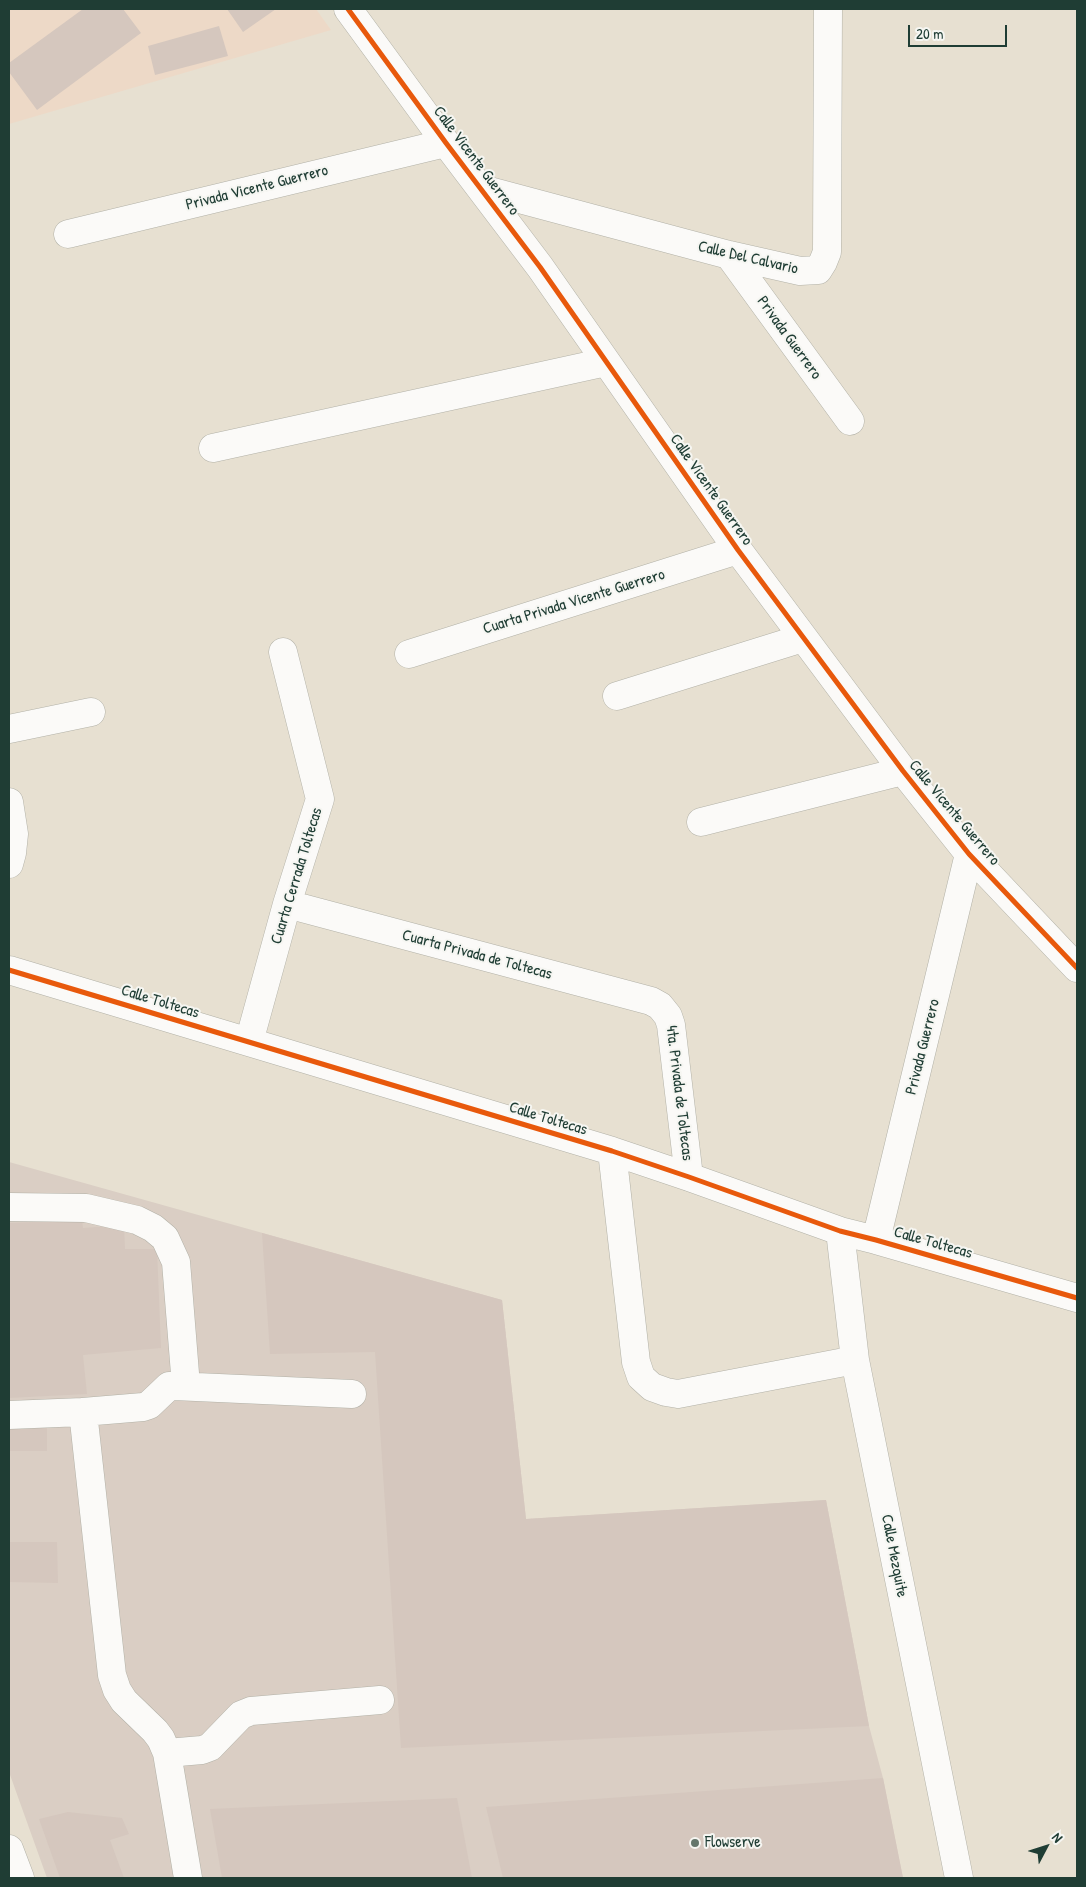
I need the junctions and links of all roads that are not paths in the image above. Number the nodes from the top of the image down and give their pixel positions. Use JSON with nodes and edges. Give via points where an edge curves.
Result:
{"nodes":[{"id":1,"x":348,"y":9,"type":"edge"},
{"id":2,"x":828,"y":9,"type":"edge"},
{"id":3,"x":446,"y":143,"type":"junction"},
{"id":4,"x":482,"y":189,"type":"junction"},
{"id":5,"x":68,"y":234,"type":"dead end"},
{"id":6,"x":729,"y":255,"type":"junction"},
{"id":7,"x":606,"y":362,"type":"junction"},
{"id":8,"x":850,"y":421,"type":"dead end"},
{"id":9,"x":213,"y":448,"type":"dead end"},
{"id":10,"x":738,"y":550,"type":"junction"},
{"id":11,"x":803,"y":638,"type":"junction"},
{"id":12,"x":283,"y":652,"type":"dead end"},
{"id":13,"x":409,"y":654,"type":"dead end"},
{"id":14,"x":617,"y":696,"type":"dead end"},
{"id":15,"x":91,"y":712,"type":"dead end"},
{"id":16,"x":9,"y":729,"type":"edge"},
{"id":17,"x":904,"y":771,"type":"junction"},
{"id":18,"x":9,"y":802,"type":"edge"},
{"id":19,"x":702,"y":822,"type":"dead end"},
{"id":20,"x":969,"y":854,"type":"junction"},
{"id":21,"x":9,"y":864,"type":"edge"},
{"id":22,"x":287,"y":904,"type":"junction"},
{"id":23,"x":1077,"y":968,"type":"edge"},
{"id":24,"x":9,"y":970,"type":"edge"},
{"id":25,"x":665,"y":1011,"type":"joint"},
{"id":26,"x":249,"y":1042,"type":"junction"},
{"id":27,"x":612,"y":1152,"type":"junction"},
{"id":28,"x":690,"y":1177,"type":"junction"},
{"id":29,"x":9,"y":1207,"type":"edge"},
{"id":30,"x":840,"y":1231,"type":"junction"},
{"id":31,"x":876,"y":1240,"type":"junction"},
{"id":32,"x":1077,"y":1298,"type":"edge"},
{"id":33,"x":855,"y":1360,"type":"junction"},
{"id":34,"x":186,"y":1386,"type":"junction"},
{"id":35,"x":352,"y":1394,"type":"dead end"},
{"id":36,"x":83,"y":1412,"type":"junction"},
{"id":37,"x":9,"y":1415,"type":"edge"},
{"id":38,"x":380,"y":1700,"type":"dead end"},
{"id":39,"x":167,"y":1753,"type":"junction"},
{"id":40,"x":9,"y":1849,"type":"edge"},
{"id":41,"x":20,"y":1878,"type":"edge"},
{"id":42,"x":188,"y":1878,"type":"edge"},
{"id":43,"x":959,"y":1878,"type":"edge"}],
"edges":[{"from":1,"to":3,"type":"street","name":"Calle Vicente Guerrero"},
{"from":2,"to":6,"type":"street","name":"Calle Del Calvario","via":[[824,262],[818,270],[800,271]]},
{"from":3,"to":4,"type":"street","name":"Calle Vicente Guerrero"},
{"from":3,"to":5,"type":"street","name":"Privada Vicente Guerrero"},
{"from":4,"to":6,"type":"street","name":"Calle Del Calvario"},
{"from":4,"to":7,"type":"street","name":"Calle Vicente Guerrero"},
{"from":6,"to":8,"type":"street","name":"Privada Guerrero"},
{"from":7,"to":9,"type":"street"},
{"from":7,"to":10,"type":"street","name":"Calle Vicente Guerrero"},
{"from":10,"to":11,"type":"street","name":"Calle Vicente Guerrero"},
{"from":10,"to":13,"type":"street","name":"Cuarta Privada Vicente Guerrero"},
{"from":11,"to":14,"type":"street"},
{"from":11,"to":17,"type":"street","name":"Calle Vicente Guerrero"},
{"from":12,"to":22,"type":"street","name":"Cuarta Cerrada Toltecas","via":[[320,799]]},
{"from":15,"to":16,"type":"street"},
{"from":17,"to":19,"type":"street"},
{"from":17,"to":20,"type":"street","name":"Calle Vicente Guerrero"},
{"from":18,"to":21,"type":"street","via":[[14,834]]},
{"from":20,"to":23,"type":"street","name":"Calle Vicente Guerrero"},
{"from":20,"to":31,"type":"street","name":"Privada Guerrero"},
{"from":22,"to":25,"type":"street","name":"Cuarta Privada de Toltecas","via":[[651,1001]]},
{"from":22,"to":26,"type":"street","name":"Cuarta Cerrada Toltecas"},
{"from":24,"to":26,"type":"street","name":"Calle Toltecas"},
{"from":25,"to":28,"type":"street","name":"4ta. Privada de Toltecas","via":[[671,1025]]},
{"from":26,"to":27,"type":"street","name":"Calle Toltecas"},
{"from":27,"to":28,"type":"street","name":"Calle Toltecas"},
{"from":27,"to":33,"type":"street","via":[[636,1362],[641,1377],[652,1388],[678,1394]]},
{"from":28,"to":30,"type":"street","name":"Calle Toltecas"},
{"from":29,"to":34,"type":"street","via":[[86,1208],[136,1220],[165,1238],[176,1262]]},
{"from":30,"to":31,"type":"street","name":"Calle Toltecas"},
{"from":30,"to":33,"type":"street","name":"Calle Mezquite"},
{"from":31,"to":32,"type":"street","name":"Calle Toltecas"},
{"from":33,"to":43,"type":"street","name":"Calle Mezquite"},
{"from":34,"to":35,"type":"street"},
{"from":34,"to":36,"type":"street","via":[[169,1386],[143,1407]]},
{"from":36,"to":37,"type":"street"},
{"from":36,"to":39,"type":"street","via":[[112,1674],[124,1701],[155,1731]]},
{"from":38,"to":39,"type":"street","via":[[251,1711],[241,1715],[210,1747]]},
{"from":39,"to":42,"type":"street"},
{"from":40,"to":41,"type":"street"}]}
